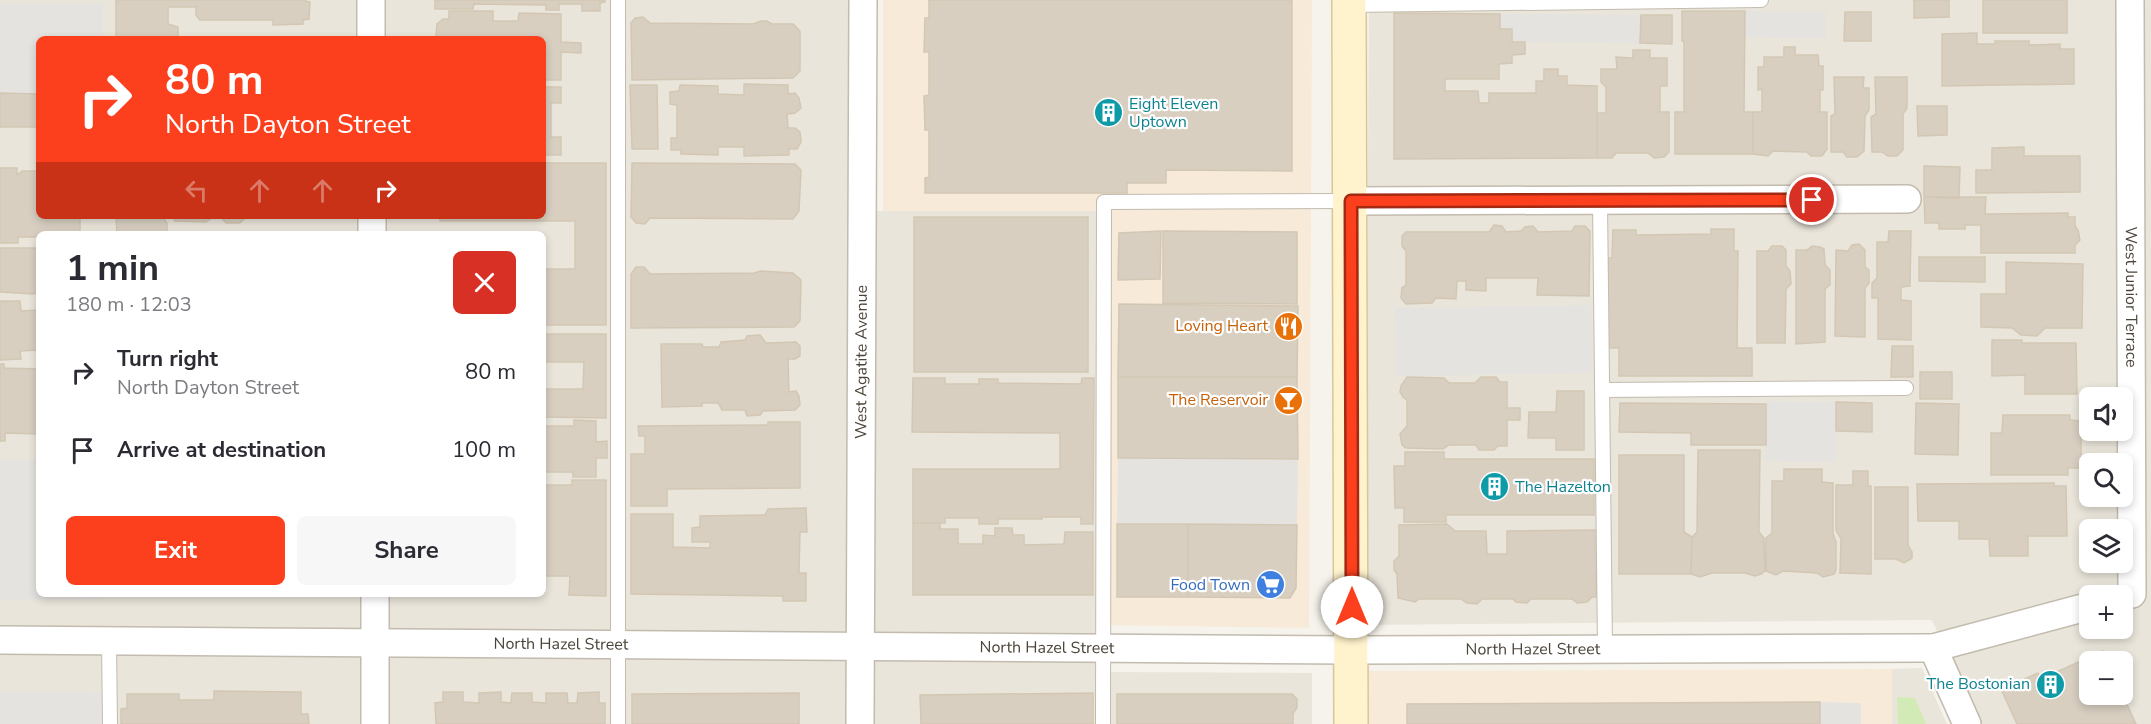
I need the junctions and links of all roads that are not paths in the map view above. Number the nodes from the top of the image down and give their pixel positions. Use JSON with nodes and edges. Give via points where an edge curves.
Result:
{"nodes":[{"id":1,"x":371,"y":0,"type":"edge"},
{"id":2,"x":618,"y":0,"type":"edge"},
{"id":3,"x":863,"y":0,"type":"edge"},
{"id":4,"x":1761,"y":0,"type":"edge"},
{"id":5,"x":2130,"y":0,"type":"edge"},
{"id":6,"x":1349,"y":2,"type":"edge"},
{"id":7,"x":371,"y":36,"type":"edge"},
{"id":8,"x":1907,"y":199,"type":"dead end"},
{"id":9,"x":1351,"y":201,"type":"junction"},
{"id":10,"x":1600,"y":201,"type":"junction"},
{"id":11,"x":1906,"y":388,"type":"dead end"},
{"id":12,"x":1602,"y":390,"type":"junction"},
{"id":13,"x":2135,"y":593,"type":"edge"},
{"id":14,"x":375,"y":597,"type":"edge"},
{"id":15,"x":2079,"y":609,"type":"edge"},
{"id":16,"x":0,"y":640,"type":"edge"},
{"id":17,"x":109,"y":641,"type":"junction"},
{"id":18,"x":375,"y":642,"type":"junction"},
{"id":19,"x":619,"y":644,"type":"junction"},
{"id":20,"x":860,"y":646,"type":"junction"},
{"id":21,"x":1103,"y":648,"type":"junction"},
{"id":22,"x":1933,"y":648,"type":"junction"},
{"id":23,"x":1605,"y":649,"type":"junction"},
{"id":24,"x":1352,"y":650,"type":"junction"},
{"id":25,"x":110,"y":724,"type":"edge"},
{"id":26,"x":375,"y":724,"type":"edge"},
{"id":27,"x":618,"y":724,"type":"edge"},
{"id":28,"x":860,"y":724,"type":"edge"},
{"id":29,"x":1103,"y":724,"type":"edge"},
{"id":30,"x":1352,"y":724,"type":"edge"},
{"id":31,"x":1967,"y":724,"type":"edge"}],
"edges":[{"from":1,"to":7,"type":"street"},
{"from":2,"to":19,"type":"lane"},
{"from":3,"to":20,"type":"street","name":"West Agatite Avenue"},
{"from":4,"to":6,"type":"lane"},
{"from":5,"to":13,"type":"street","name":"West Junior Terrace"},
{"from":6,"to":9,"type":"main road"},
{"from":8,"to":10,"type":"street"},
{"from":9,"to":10,"type":"street"},
{"from":9,"to":21,"type":"lane","via":[[1104,202]]},
{"from":9,"to":24,"type":"main road"},
{"from":10,"to":12,"type":"lane"},
{"from":11,"to":12,"type":"lane"},
{"from":12,"to":23,"type":"lane"},
{"from":14,"to":18,"type":"street"},
{"from":15,"to":22,"type":"street","name":"North Hazel Street"},
{"from":16,"to":17,"type":"street","name":"North Hazel Street"},
{"from":17,"to":18,"type":"street","name":"North Hazel Street"},
{"from":17,"to":25,"type":"lane"},
{"from":18,"to":19,"type":"street","name":"North Hazel Street"},
{"from":18,"to":26,"type":"street"},
{"from":19,"to":20,"type":"street","name":"North Hazel Street"},
{"from":19,"to":27,"type":"lane"},
{"from":20,"to":21,"type":"street","name":"North Hazel Street"},
{"from":20,"to":28,"type":"street","name":"West Agatite Avenue"},
{"from":21,"to":24,"type":"street","name":"North Hazel Street"},
{"from":21,"to":29,"type":"lane"},
{"from":22,"to":23,"type":"street","name":"North Hazel Street"},
{"from":22,"to":31,"type":"street"},
{"from":23,"to":24,"type":"street","name":"North Hazel Street"},
{"from":24,"to":30,"type":"main road"}]}
